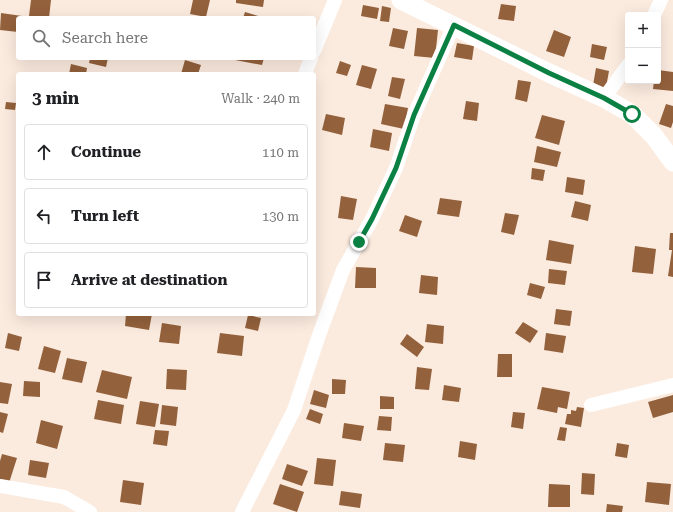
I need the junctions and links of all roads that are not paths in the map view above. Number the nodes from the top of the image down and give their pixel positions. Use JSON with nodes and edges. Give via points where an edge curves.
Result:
{"nodes":[{"id":1,"x":335,"y":0,"type":"edge"},
{"id":2,"x":401,"y":0,"type":"edge"},
{"id":3,"x":661,"y":0,"type":"edge"},
{"id":4,"x":655,"y":12,"type":"edge"},
{"id":5,"x":454,"y":25,"type":"junction"},
{"id":6,"x":316,"y":46,"type":"edge"},
{"id":7,"x":310,"y":60,"type":"edge"},
{"id":8,"x":625,"y":69,"type":"edge"},
{"id":9,"x":306,"y":72,"type":"edge"},
{"id":10,"x":604,"y":98,"type":"junction"},
{"id":11,"x":673,"y":162,"type":"edge"},
{"id":12,"x":673,"y":385,"type":"edge"},
{"id":13,"x":591,"y":406,"type":"dead end"},
{"id":14,"x":0,"y":486,"type":"edge"},
{"id":15,"x":90,"y":512,"type":"edge"},
{"id":16,"x":242,"y":512,"type":"edge"}],
"edges":[{"from":1,"to":6,"type":"street"},
{"from":2,"to":5,"type":"main road"},
{"from":3,"to":4,"type":"street"},
{"from":5,"to":10,"type":"main road"},
{"from":5,"to":16,"type":"street","via":[[414,115],[396,168],[372,219],[343,270],[294,410]]},
{"from":7,"to":9,"type":"street"},
{"from":8,"to":10,"type":"street"},
{"from":10,"to":11,"type":"main road","via":[[632,114],[654,136]]},
{"from":12,"to":13,"type":"street"},
{"from":14,"to":15,"type":"street","via":[[64,497]]}]}
